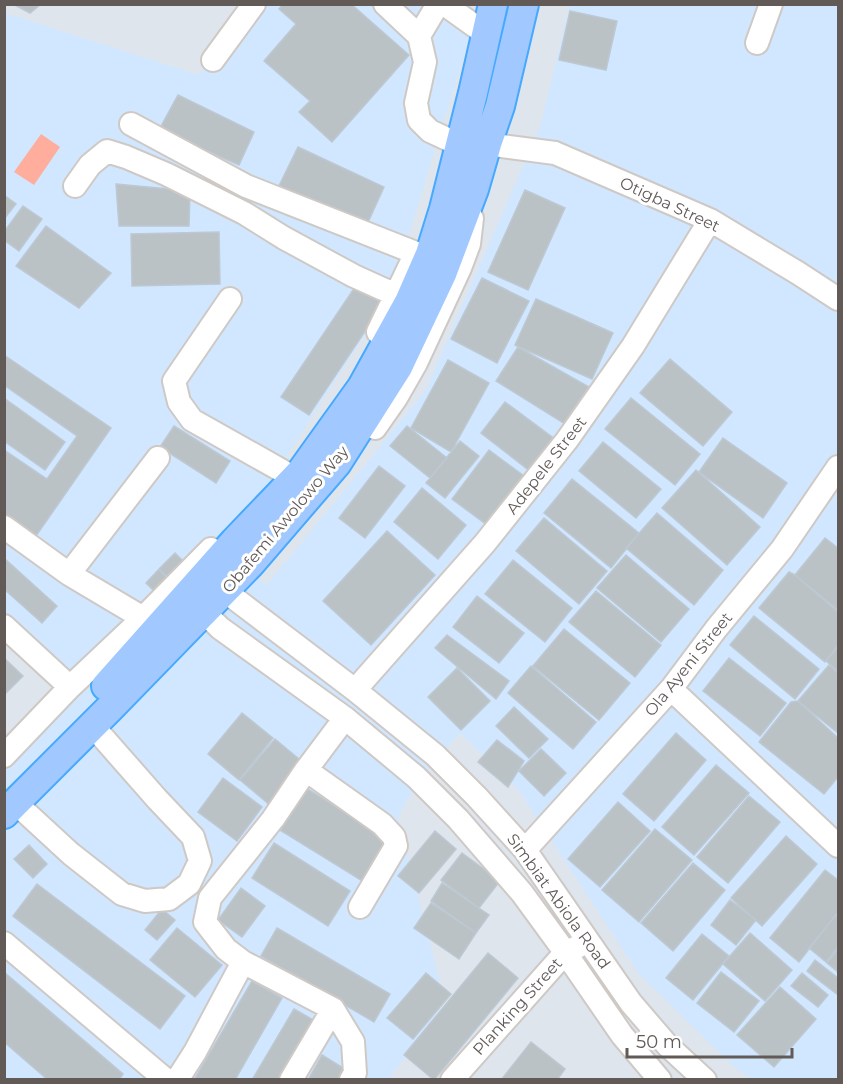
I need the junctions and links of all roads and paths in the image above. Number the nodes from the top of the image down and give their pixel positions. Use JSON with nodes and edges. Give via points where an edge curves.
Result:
{"nodes":[{"id":1,"x":254,"y":4,"type":"edge"},
{"id":2,"x":384,"y":4,"type":"edge"},
{"id":3,"x":438,"y":4,"type":"edge"},
{"id":4,"x":444,"y":4,"type":"edge"},
{"id":5,"x":493,"y":4,"type":"edge"},
{"id":6,"x":524,"y":4,"type":"edge"},
{"id":7,"x":771,"y":4,"type":"edge"},
{"id":8,"x":486,"y":34,"type":"junction"},
{"id":9,"x":419,"y":36,"type":"junction"},
{"id":10,"x":757,"y":43,"type":"dead end"},
{"id":11,"x":213,"y":60,"type":"dead end"},
{"id":12,"x":131,"y":124,"type":"dead end"},
{"id":13,"x":474,"y":145,"type":"junction"},
{"id":14,"x":75,"y":186,"type":"dead end"},
{"id":15,"x":474,"y":189,"type":"junction"},
{"id":16,"x":444,"y":209,"type":"junction"},
{"id":17,"x":710,"y":220,"type":"junction"},
{"id":18,"x":416,"y":253,"type":"junction"},
{"id":19,"x":396,"y":295,"type":"junction"},
{"id":20,"x":230,"y":299,"type":"dead end"},
{"id":21,"x":838,"y":299,"type":"edge"},
{"id":22,"x":158,"y":458,"type":"dead end"},
{"id":23,"x":838,"y":467,"type":"edge"},
{"id":24,"x":286,"y":472,"type":"junction"},
{"id":25,"x":4,"y":527,"type":"edge"},
{"id":26,"x":69,"y":574,"type":"junction"},
{"id":27,"x":234,"y":598,"type":"junction"},
{"id":28,"x":143,"y":618,"type":"junction"},
{"id":29,"x":212,"y":621,"type":"junction"},
{"id":30,"x":4,"y":626,"type":"edge"},
{"id":31,"x":70,"y":687,"type":"junction"},
{"id":32,"x":671,"y":689,"type":"junction"},
{"id":33,"x":356,"y":690,"type":"junction"},
{"id":34,"x":112,"y":692,"type":"junction"},
{"id":35,"x":345,"y":718,"type":"junction"},
{"id":36,"x":99,"y":733,"type":"junction"},
{"id":37,"x":4,"y":756,"type":"edge"},
{"id":38,"x":306,"y":770,"type":"junction"},
{"id":39,"x":10,"y":805,"type":"edge"},
{"id":40,"x":4,"y":826,"type":"edge"},
{"id":41,"x":837,"y":840,"type":"edge"},
{"id":42,"x":525,"y":850,"type":"junction"},
{"id":43,"x":360,"y":907,"type":"dead end"},
{"id":44,"x":589,"y":940,"type":"junction"},
{"id":45,"x":4,"y":943,"type":"edge"},
{"id":46,"x":565,"y":953,"type":"junction"},
{"id":47,"x":243,"y":962,"type":"junction"},
{"id":48,"x":333,"y":1009,"type":"junction"},
{"id":49,"x":166,"y":1080,"type":"edge"},
{"id":50,"x":177,"y":1080,"type":"edge"},
{"id":51,"x":291,"y":1080,"type":"edge"},
{"id":52,"x":351,"y":1080,"type":"edge"},
{"id":53,"x":452,"y":1080,"type":"edge"},
{"id":54,"x":660,"y":1080,"type":"edge"},
{"id":55,"x":705,"y":1080,"type":"edge"}],
"edges":[{"from":1,"to":11,"type":"street"},
{"from":2,"to":9,"type":"street"},
{"from":3,"to":9,"type":"street"},
{"from":4,"to":8,"type":"street"},
{"from":5,"to":8,"type":"main road"},
{"from":6,"to":13,"type":"main road","via":[[500,106]]},
{"from":7,"to":10,"type":"street"},
{"from":8,"to":13,"type":"main road"},
{"from":9,"to":13,"type":"street","name":"Otigba Street","via":[[425,62],[416,104],[419,120],[430,131]]},
{"from":12,"to":18,"type":"street","via":[[246,186]]},
{"from":13,"to":15,"type":"main road","name":"Obafemi Awolowo Way"},
{"from":13,"to":16,"type":"main road","name":"Obafemi Awolowo Way"},
{"from":13,"to":17,"type":"street","name":"Otigba Street","via":[[555,153]]},
{"from":14,"to":19,"type":"street","via":[[90,165],[107,151],[126,157],[244,213],[354,276]]},
{"from":15,"to":27,"type":"street","via":[[469,244],[416,363],[396,398],[336,484]]},
{"from":15,"to":34,"type":"main road","name":"Obafemi Awolowo Way","via":[[442,274],[398,367],[337,463],[250,564]]},
{"from":16,"to":18,"type":"street"},
{"from":16,"to":34,"type":"main road","name":"Obafemi Awolowo Way","via":[[410,302],[362,387],[301,472],[235,541]]},
{"from":17,"to":21,"type":"street","name":"Otigba Street"},
{"from":17,"to":33,"type":"street","name":"Adepele Street","via":[[633,346],[567,440],[485,543]]},
{"from":18,"to":19,"type":"street"},
{"from":19,"to":24,"type":"street","via":[[366,358],[303,454]]},
{"from":20,"to":24,"type":"street","via":[[174,381],[179,402],[192,420]]},
{"from":22,"to":26,"type":"street"},
{"from":23,"to":32,"type":"street","name":"Ola Ayeni Street","via":[[782,549]]},
{"from":24,"to":28,"type":"street"},
{"from":25,"to":26,"type":"street"},
{"from":26,"to":28,"type":"street"},
{"from":27,"to":29,"type":"street"},
{"from":27,"to":33,"type":"street","name":"Simbiat Abiola Road"},
{"from":28,"to":31,"type":"street"},
{"from":29,"to":35,"type":"street"},
{"from":29,"to":36,"type":"street"},
{"from":30,"to":31,"type":"street"},
{"from":31,"to":37,"type":"street"},
{"from":32,"to":41,"type":"street"},
{"from":32,"to":42,"type":"street","name":"Ola Ayeni Street"},
{"from":33,"to":42,"type":"street","name":"Simbiat Abiola Road","via":[[435,755]]},
{"from":34,"to":39,"type":"main road"},
{"from":35,"to":38,"type":"street"},
{"from":35,"to":46,"type":"street","via":[[416,777],[458,819],[522,893]]},
{"from":36,"to":39,"type":"street"},
{"from":36,"to":39,"type":"street","via":[[193,837],[200,861],[189,884],[169,899],[146,901],[122,894]]},
{"from":38,"to":43,"type":"street","via":[[382,824],[394,837],[396,846]]},
{"from":38,"to":47,"type":"street","via":[[210,898],[205,922],[226,949]]},
{"from":39,"to":40,"type":"street"},
{"from":42,"to":44,"type":"street","name":"Simbiat Abiola Road"},
{"from":44,"to":46,"type":"street","name":"Planking Street"},
{"from":44,"to":55,"type":"street","name":"Simbiat Abiola Road","via":[[631,1003],[668,1047]]},
{"from":45,"to":49,"type":"street"},
{"from":46,"to":53,"type":"street","name":"Planking Street"},
{"from":46,"to":54,"type":"street","via":[[622,1035]]},
{"from":47,"to":48,"type":"street"},
{"from":47,"to":50,"type":"street"},
{"from":48,"to":51,"type":"street"},
{"from":48,"to":52,"type":"street","via":[[353,1041],[356,1072]]}]}
